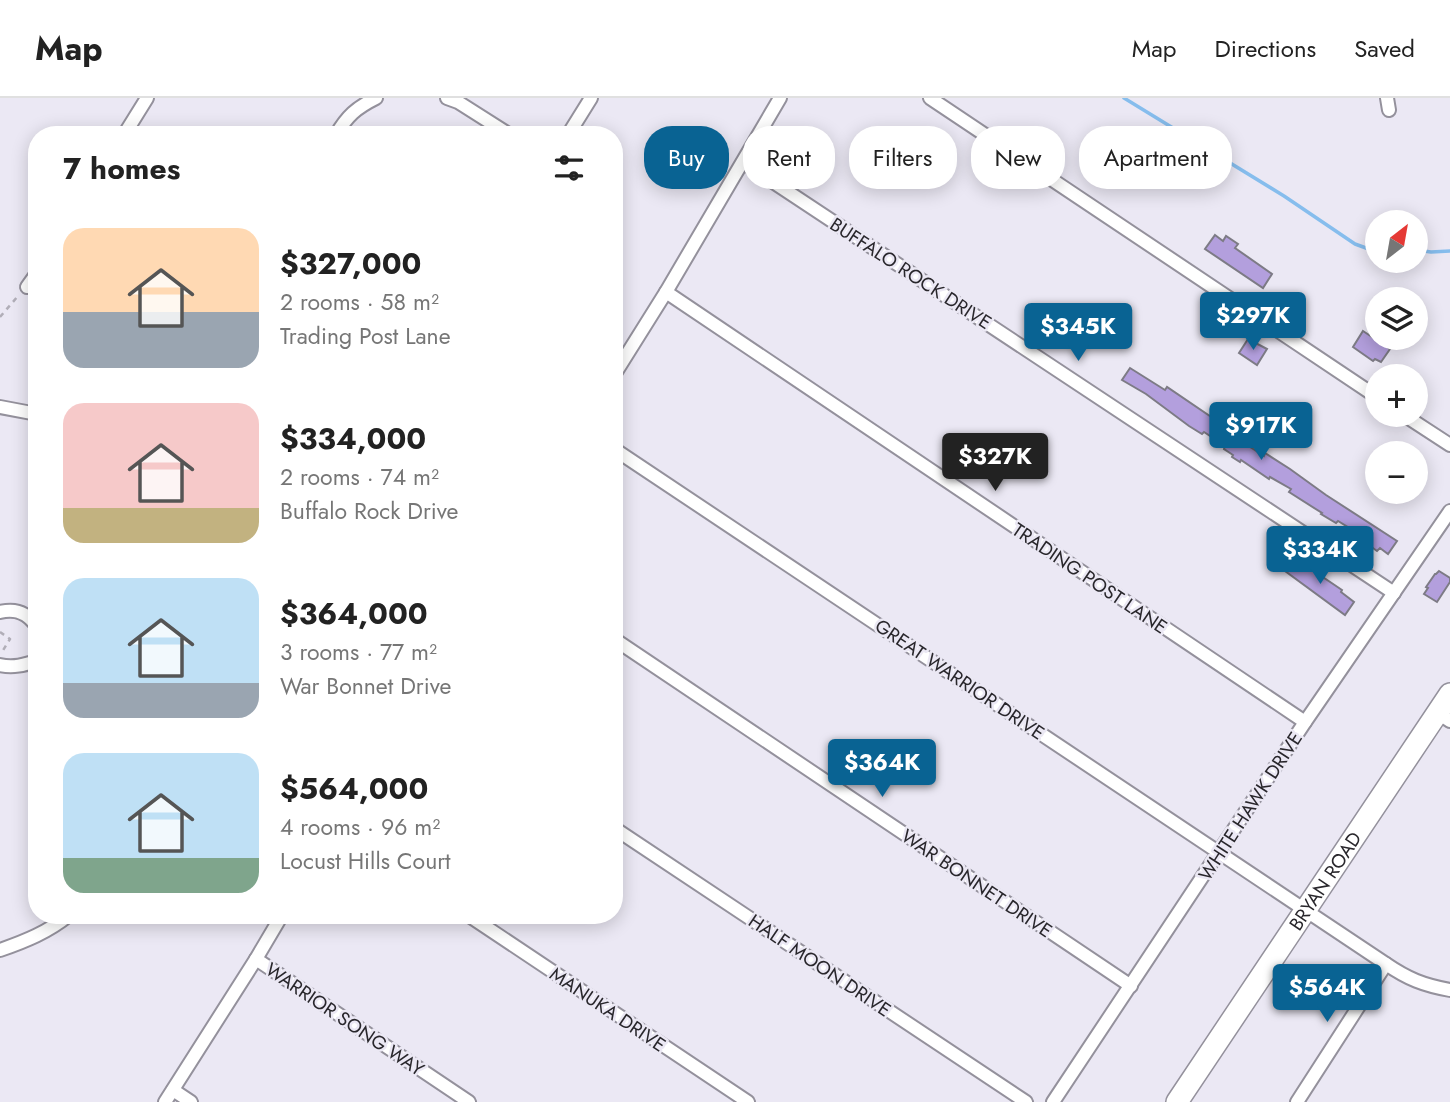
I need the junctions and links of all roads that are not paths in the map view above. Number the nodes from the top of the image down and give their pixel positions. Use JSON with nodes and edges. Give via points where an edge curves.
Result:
{"nodes":[{"id":1,"x":147,"y":98,"type":"edge"},
{"id":2,"x":376,"y":98,"type":"edge"},
{"id":3,"x":447,"y":98,"type":"edge"},
{"id":4,"x":591,"y":98,"type":"edge"},
{"id":5,"x":930,"y":98,"type":"edge"},
{"id":6,"x":775,"y":100,"type":"edge"},
{"id":7,"x":130,"y":126,"type":"edge"},
{"id":8,"x":341,"y":126,"type":"edge"},
{"id":9,"x":496,"y":126,"type":"edge"},
{"id":10,"x":574,"y":126,"type":"edge"},
{"id":11,"x":762,"y":126,"type":"edge"},
{"id":12,"x":743,"y":162,"type":"edge"},
{"id":13,"x":784,"y":189,"type":"edge"},
{"id":14,"x":666,"y":292,"type":"junction"},
{"id":15,"x":623,"y":361,"type":"edge"},
{"id":16,"x":1365,"y":389,"type":"edge"},
{"id":17,"x":0,"y":407,"type":"edge"},
{"id":18,"x":28,"y":412,"type":"edge"},
{"id":19,"x":1423,"y":427,"type":"edge"},
{"id":20,"x":1450,"y":445,"type":"edge"},
{"id":21,"x":623,"y":455,"type":"edge"},
{"id":22,"x":1450,"y":511,"type":"edge"},
{"id":23,"x":1394,"y":593,"type":"junction"},
{"id":24,"x":0,"y":612,"type":"edge"},
{"id":25,"x":28,"y":616,"type":"edge"},
{"id":26,"x":623,"y":645,"type":"edge"},
{"id":27,"x":28,"y":664,"type":"edge"},
{"id":28,"x":0,"y":665,"type":"edge"},
{"id":29,"x":1450,"y":694,"type":"edge"},
{"id":30,"x":1444,"y":717,"type":"edge"},
{"id":31,"x":1305,"y":722,"type":"junction"},
{"id":32,"x":623,"y":834,"type":"edge"},
{"id":33,"x":1219,"y":852,"type":"junction"},
{"id":34,"x":1306,"y":910,"type":"junction"},
{"id":35,"x":57,"y":924,"type":"edge"},
{"id":36,"x":277,"y":924,"type":"edge"},
{"id":37,"x":481,"y":924,"type":"edge"},
{"id":38,"x":0,"y":950,"type":"edge"},
{"id":39,"x":256,"y":959,"type":"junction"},
{"id":40,"x":1385,"y":964,"type":"junction"},
{"id":41,"x":1131,"y":986,"type":"junction"},
{"id":42,"x":1450,"y":990,"type":"edge"},
{"id":43,"x":173,"y":1090,"type":"junction"},
{"id":44,"x":166,"y":1102,"type":"edge"},
{"id":45,"x":191,"y":1102,"type":"edge"},
{"id":46,"x":469,"y":1102,"type":"edge"},
{"id":47,"x":748,"y":1102,"type":"edge"},
{"id":48,"x":1026,"y":1102,"type":"edge"},
{"id":49,"x":1053,"y":1102,"type":"edge"},
{"id":50,"x":1177,"y":1102,"type":"edge"},
{"id":51,"x":1297,"y":1102,"type":"edge"}],
"edges":[{"from":1,"to":7,"type":"street"},
{"from":2,"to":8,"type":"street","via":[[360,106]]},
{"from":3,"to":9,"type":"street"},
{"from":4,"to":10,"type":"street"},
{"from":5,"to":16,"type":"street"},
{"from":6,"to":11,"type":"street"},
{"from":12,"to":14,"type":"street"},
{"from":13,"to":23,"type":"street","name":"BUFFALO ROCK DRIVE"},
{"from":14,"to":15,"type":"street"},
{"from":14,"to":31,"type":"street","name":"TRADING POST LANE"},
{"from":17,"to":18,"type":"street"},
{"from":19,"to":20,"type":"street"},
{"from":21,"to":33,"type":"street","name":"GREAT WARRIOR DRIVE"},
{"from":22,"to":23,"type":"street","name":"WHITE HAWK DRIVE"},
{"from":23,"to":31,"type":"street","name":"WHITE HAWK DRIVE"},
{"from":24,"to":25,"type":"street","via":[[13,610]]},
{"from":26,"to":41,"type":"street","name":"WAR BONNET DRIVE"},
{"from":27,"to":28,"type":"street"},
{"from":29,"to":30,"type":"main road","name":"BRYAN ROAD"},
{"from":30,"to":34,"type":"main road","name":"BRYAN ROAD"},
{"from":31,"to":33,"type":"street","name":"WHITE HAWK DRIVE"},
{"from":32,"to":48,"type":"street","name":"HALF MOON DRIVE"},
{"from":33,"to":34,"type":"street","name":"GREAT WARRIOR DRIVE"},
{"from":33,"to":41,"type":"street","name":"WHITE HAWK DRIVE"},
{"from":34,"to":40,"type":"street","name":"GREAT WARRIOR DRIVE"},
{"from":34,"to":50,"type":"main road","name":"BRYAN ROAD"},
{"from":35,"to":38,"type":"street"},
{"from":36,"to":39,"type":"street"},
{"from":37,"to":47,"type":"street","name":"MANUKA DRIVE"},
{"from":39,"to":43,"type":"street"},
{"from":39,"to":46,"type":"street","name":"WARRIOR SONG WAY"},
{"from":40,"to":42,"type":"street","name":"GREAT WARRIOR DRIVE","via":[[1408,979]]},
{"from":40,"to":51,"type":"street"},
{"from":41,"to":49,"type":"street","name":"WHITE HAWK DRIVE"},
{"from":43,"to":44,"type":"street"},
{"from":43,"to":45,"type":"street"}]}
